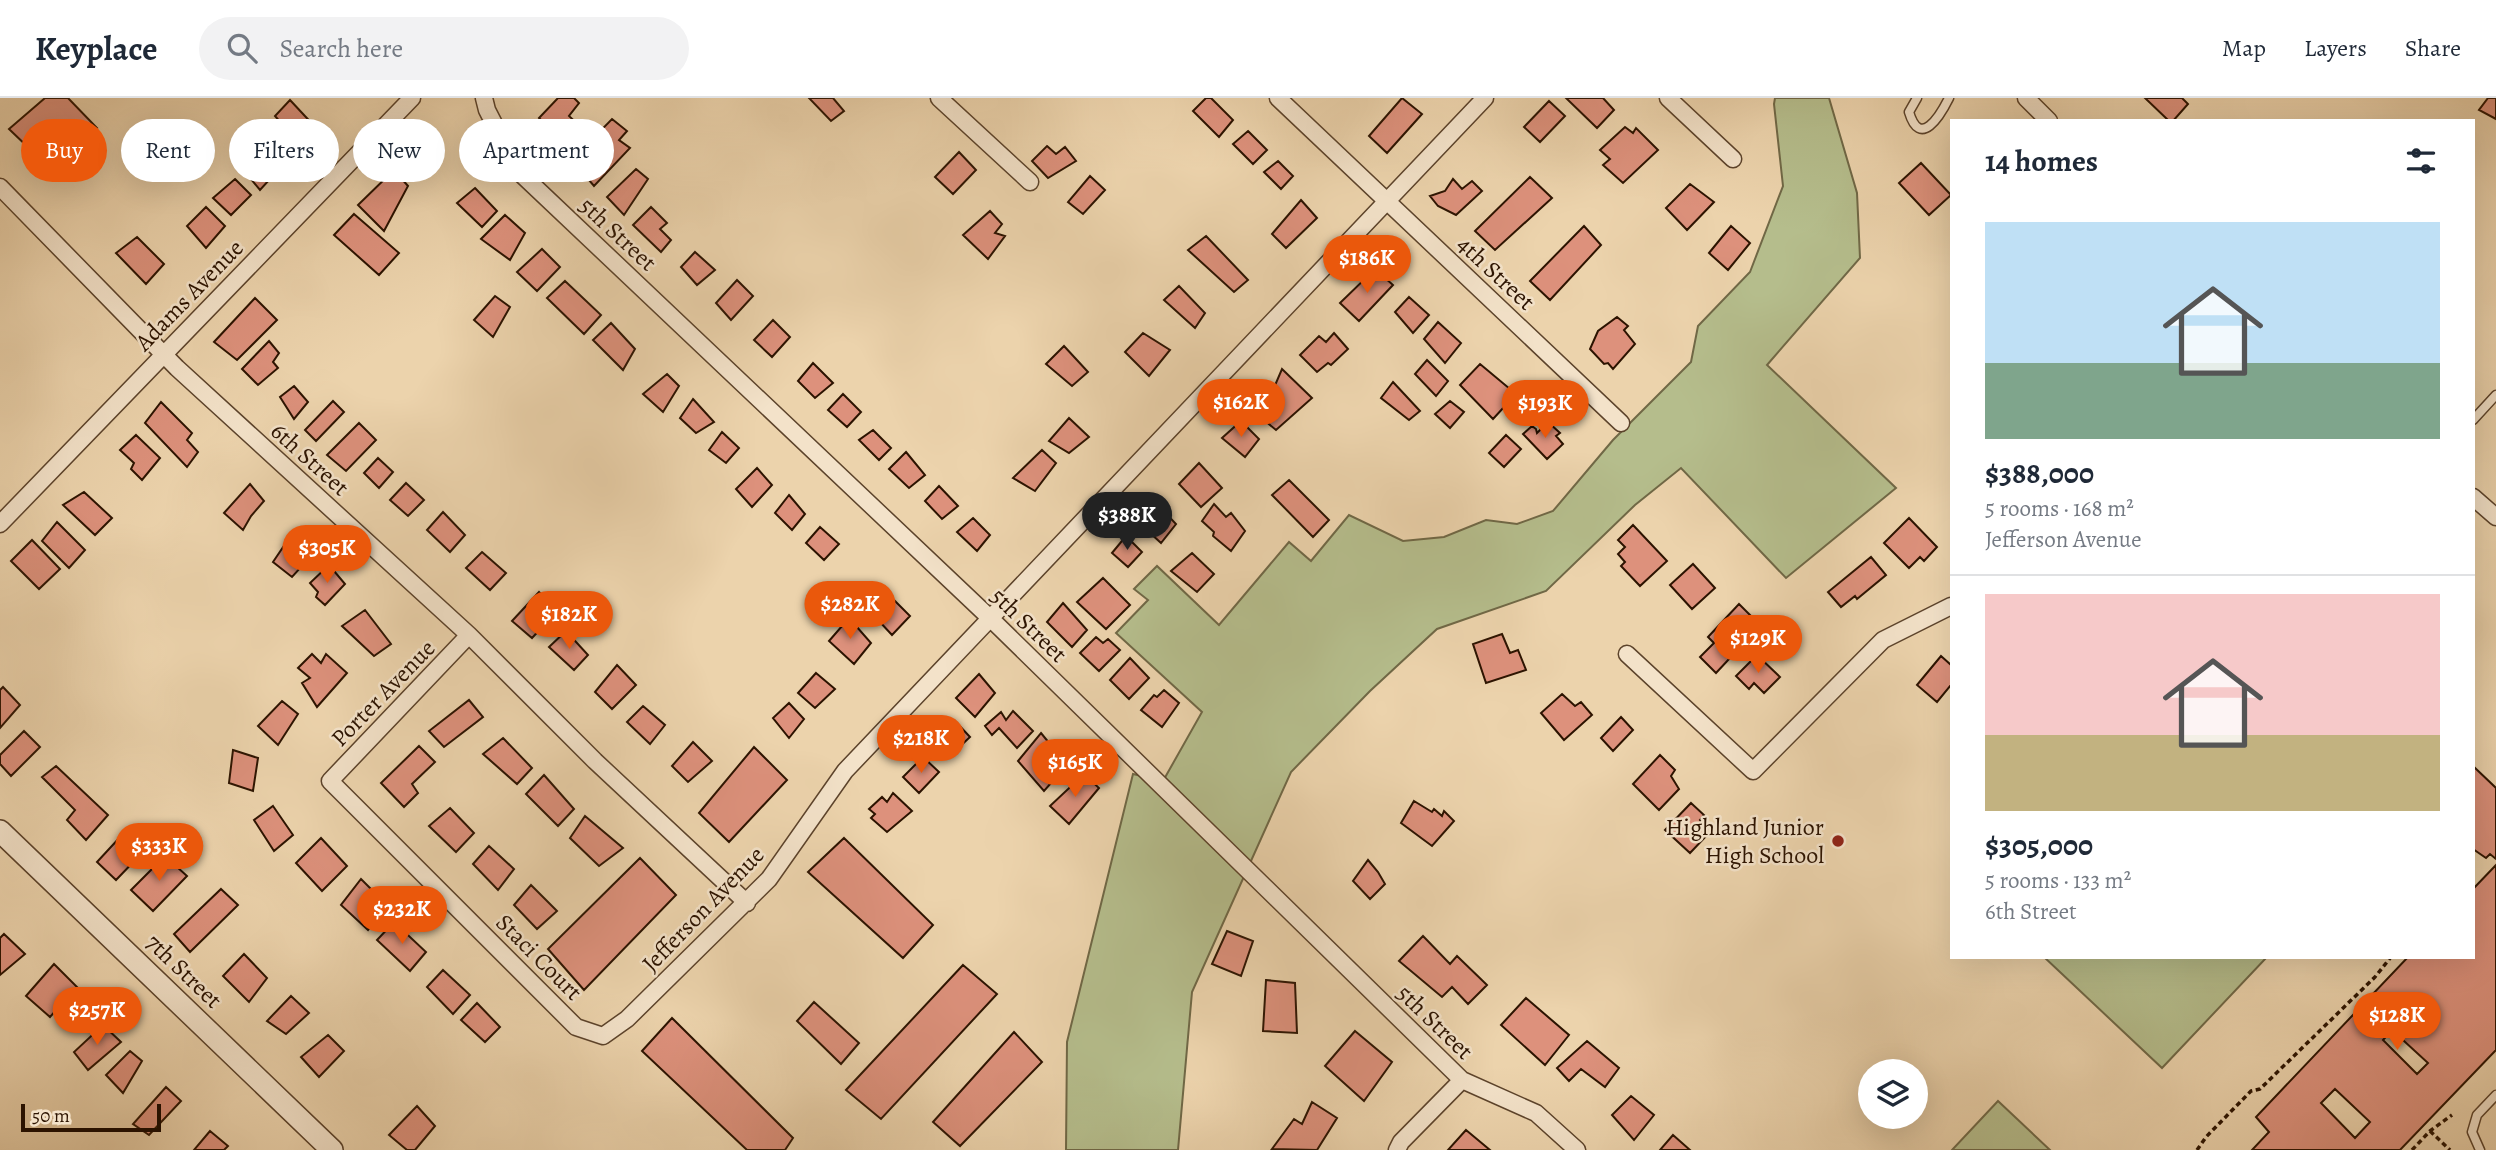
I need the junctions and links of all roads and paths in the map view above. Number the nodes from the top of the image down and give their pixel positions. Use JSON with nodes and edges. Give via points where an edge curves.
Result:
{"nodes":[{"id":1,"x":412,"y":98,"type":"edge"},
{"id":2,"x":484,"y":98,"type":"edge"},
{"id":3,"x":939,"y":98,"type":"edge"},
{"id":4,"x":1278,"y":98,"type":"edge"},
{"id":5,"x":1668,"y":98,"type":"edge"},
{"id":6,"x":1917,"y":98,"type":"edge"},
{"id":7,"x":1949,"y":98,"type":"edge"},
{"id":8,"x":2026,"y":98,"type":"edge"},
{"id":9,"x":1479,"y":100,"type":"edge"},
{"id":10,"x":2047,"y":119,"type":"edge"},
{"id":11,"x":1733,"y":159,"type":"dead end"},
{"id":12,"x":1030,"y":182,"type":"dead end"},
{"id":13,"x":0,"y":187,"type":"edge"},
{"id":14,"x":1386,"y":200,"type":"junction"},
{"id":15,"x":164,"y":354,"type":"junction"},
{"id":16,"x":2496,"y":395,"type":"edge"},
{"id":17,"x":2475,"y":418,"type":"edge"},
{"id":18,"x":1621,"y":424,"type":"dead end"},
{"id":19,"x":2475,"y":499,"type":"edge"},
{"id":20,"x":2496,"y":517,"type":"edge"},
{"id":21,"x":0,"y":524,"type":"edge"},
{"id":22,"x":1950,"y":606,"type":"edge"},
{"id":23,"x":990,"y":618,"type":"junction"},
{"id":24,"x":469,"y":635,"type":"junction"},
{"id":25,"x":1627,"y":654,"type":"dead end"},
{"id":26,"x":330,"y":781,"type":"joint"},
{"id":27,"x":0,"y":831,"type":"edge"},
{"id":28,"x":747,"y":903,"type":"junction"},
{"id":29,"x":2389,"y":959,"type":"edge"},
{"id":30,"x":603,"y":1036,"type":"joint"},
{"id":31,"x":1462,"y":1080,"type":"junction"},
{"id":32,"x":2496,"y":1096,"type":"edge"},
{"id":33,"x":2452,"y":1115,"type":"dead end"},
{"id":34,"x":2430,"y":1131,"type":"junction"},
{"id":35,"x":332,"y":1150,"type":"edge"},
{"id":36,"x":1397,"y":1150,"type":"edge"},
{"id":37,"x":1577,"y":1150,"type":"edge"},
{"id":38,"x":2197,"y":1150,"type":"edge"},
{"id":39,"x":2412,"y":1150,"type":"edge"},
{"id":40,"x":2450,"y":1150,"type":"edge"},
{"id":41,"x":2480,"y":1150,"type":"edge"}],
"edges":[{"from":1,"to":15,"type":"street","name":"Adams Avenue"},
{"from":2,"to":23,"type":"street","name":"5th Street","via":[[518,171]]},
{"from":3,"to":12,"type":"street"},
{"from":4,"to":14,"type":"street","name":"4th Street"},
{"from":5,"to":11,"type":"street"},
{"from":6,"to":7,"type":"lane","via":[[1909,112],[1912,122],[1925,129]]},
{"from":8,"to":10,"type":"street"},
{"from":9,"to":14,"type":"street","name":"Jefferson Avenue"},
{"from":13,"to":15,"type":"street","name":"6th Street"},
{"from":14,"to":18,"type":"street","name":"4th Street"},
{"from":14,"to":23,"type":"street","name":"Jefferson Avenue"},
{"from":15,"to":21,"type":"street","name":"Adams Avenue"},
{"from":15,"to":24,"type":"street","name":"6th Street"},
{"from":16,"to":17,"type":"lane"},
{"from":19,"to":20,"type":"street"},
{"from":22,"to":25,"type":"street","via":[[1883,640],[1753,771]]},
{"from":23,"to":28,"type":"street","name":"Jefferson Avenue","via":[[845,771]]},
{"from":23,"to":31,"type":"street","name":"5th Street"},
{"from":24,"to":26,"type":"street","name":"Porter Avenue"},
{"from":24,"to":28,"type":"street","name":"6th Street"},
{"from":26,"to":30,"type":"street","name":"Staci Court","via":[[576,1027]]},
{"from":27,"to":35,"type":"street","name":"7th Street"},
{"from":28,"to":30,"type":"street","name":"Jefferson Avenue","via":[[627,1019]]},
{"from":29,"to":38,"type":"path","via":[[2260,1089],[2251,1091]]},
{"from":31,"to":36,"type":"street"},
{"from":31,"to":37,"type":"street","name":"5th Street","via":[[1536,1113]]},
{"from":32,"to":41,"type":"lane","via":[[2474,1123],[2472,1132]]},
{"from":33,"to":34,"type":"path"},
{"from":34,"to":39,"type":"path"},
{"from":34,"to":40,"type":"path"}]}
